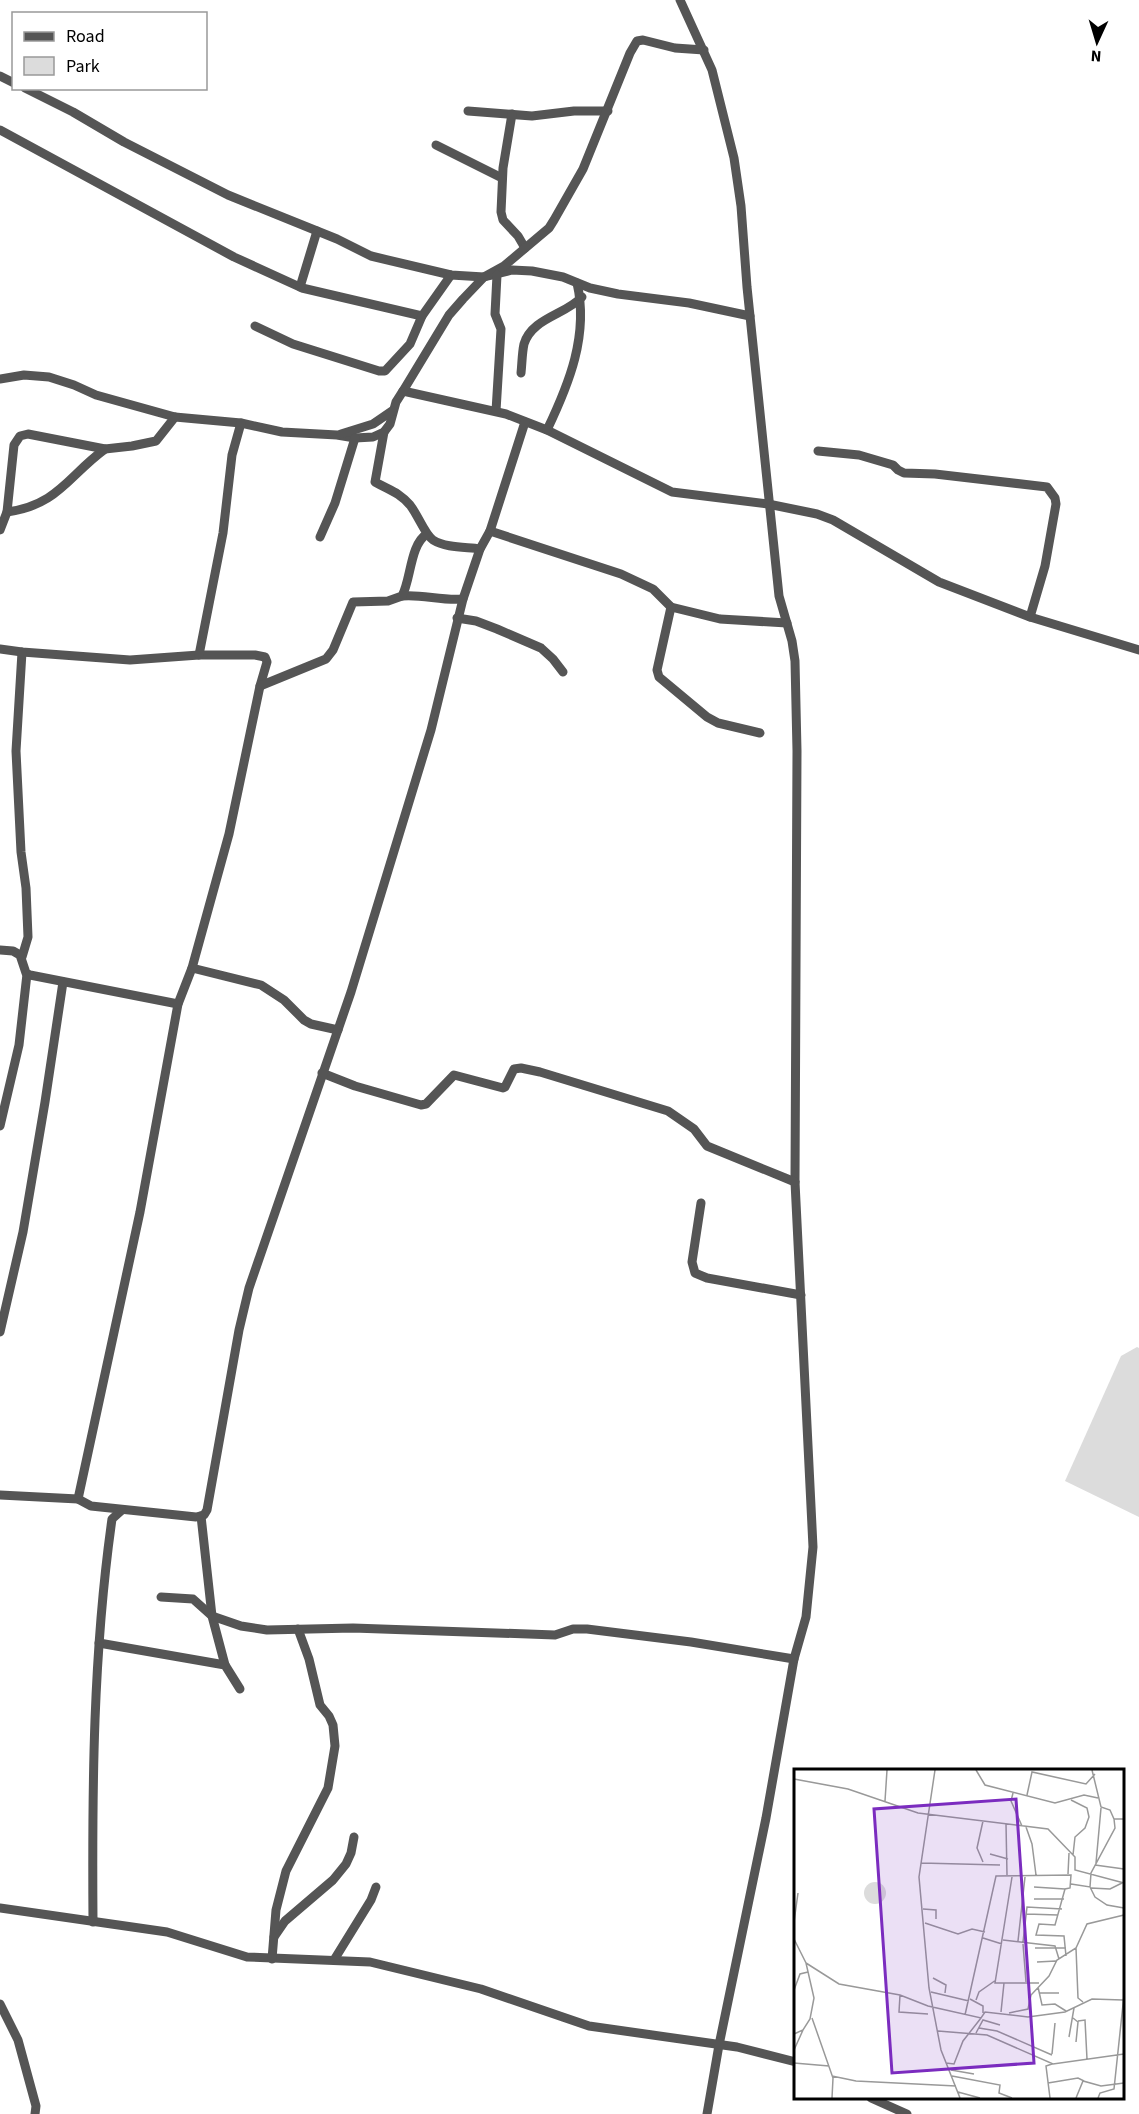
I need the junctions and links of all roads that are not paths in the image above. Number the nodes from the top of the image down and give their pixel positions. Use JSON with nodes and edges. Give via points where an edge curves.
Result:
{"nodes":[{"id":1,"x":680,"y":0,"type":"edge"},
{"id":2,"x":704,"y":50,"type":"junction"},
{"id":3,"x":29,"y":90,"type":"edge"},
{"id":4,"x":468,"y":111,"type":"dead end"},
{"id":5,"x":608,"y":111,"type":"junction"},
{"id":6,"x":512,"y":114,"type":"junction"},
{"id":7,"x":0,"y":130,"type":"edge"},
{"id":8,"x":436,"y":145,"type":"dead end"},
{"id":9,"x":502,"y":178,"type":"junction"},
{"id":10,"x":317,"y":231,"type":"junction"},
{"id":11,"x":525,"y":248,"type":"junction"},
{"id":12,"x":451,"y":274,"type":"junction"},
{"id":13,"x":497,"y":275,"type":"junction"},
{"id":14,"x":484,"y":277,"type":"junction"},
{"id":15,"x":577,"y":283,"type":"junction"},
{"id":16,"x":300,"y":287,"type":"junction"},
{"id":17,"x":590,"y":288,"type":"junction"},
{"id":18,"x":581,"y":299,"type":"junction"},
{"id":19,"x":422,"y":316,"type":"junction"},
{"id":20,"x":750,"y":316,"type":"junction"},
{"id":21,"x":255,"y":326,"type":"dead end"},
{"id":22,"x":521,"y":373,"type":"dead end"},
{"id":23,"x":0,"y":379,"type":"edge"},
{"id":24,"x":403,"y":391,"type":"junction"},
{"id":25,"x":392,"y":411,"type":"junction"},
{"id":26,"x":496,"y":411,"type":"junction"},
{"id":27,"x":175,"y":417,"type":"junction"},
{"id":28,"x":525,"y":422,"type":"junction"},
{"id":29,"x":241,"y":423,"type":"junction"},
{"id":30,"x":547,"y":430,"type":"junction"},
{"id":31,"x":384,"y":432,"type":"junction"},
{"id":32,"x":337,"y":435,"type":"junction"},
{"id":33,"x":355,"y":438,"type":"junction"},
{"id":34,"x":105,"y":449,"type":"junction"},
{"id":35,"x":818,"y":451,"type":"dead end"},
{"id":36,"x":768,"y":504,"type":"junction"},
{"id":37,"x":8,"y":512,"type":"junction"},
{"id":38,"x":0,"y":530,"type":"edge"},
{"id":39,"x":490,"y":531,"type":"junction"},
{"id":40,"x":426,"y":534,"type":"junction"},
{"id":41,"x":320,"y":537,"type":"dead end"},
{"id":42,"x":480,"y":549,"type":"junction"},
{"id":43,"x":402,"y":596,"type":"junction"},
{"id":44,"x":463,"y":599,"type":"junction"},
{"id":45,"x":671,"y":607,"type":"junction"},
{"id":46,"x":1030,"y":617,"type":"junction"},
{"id":47,"x":458,"y":618,"type":"junction"},
{"id":48,"x":787,"y":623,"type":"junction"},
{"id":49,"x":0,"y":648,"type":"edge"},
{"id":50,"x":1139,"y":650,"type":"edge"},
{"id":51,"x":22,"y":652,"type":"junction"},
{"id":52,"x":199,"y":655,"type":"junction"},
{"id":53,"x":563,"y":672,"type":"dead end"},
{"id":54,"x":260,"y":686,"type":"junction"},
{"id":55,"x":760,"y":733,"type":"dead end"},
{"id":56,"x":0,"y":950,"type":"edge"},
{"id":57,"x":22,"y":957,"type":"junction"},
{"id":58,"x":192,"y":968,"type":"junction"},
{"id":59,"x":27,"y":974,"type":"junction"},
{"id":60,"x":63,"y":982,"type":"junction"},
{"id":61,"x":178,"y":1004,"type":"junction"},
{"id":62,"x":338,"y":1030,"type":"junction"},
{"id":63,"x":322,"y":1073,"type":"junction"},
{"id":64,"x":0,"y":1126,"type":"edge"},
{"id":65,"x":795,"y":1182,"type":"junction"},
{"id":66,"x":701,"y":1203,"type":"dead end"},
{"id":67,"x":801,"y":1295,"type":"junction"},
{"id":68,"x":0,"y":1332,"type":"edge"},
{"id":69,"x":0,"y":1495,"type":"edge"},
{"id":70,"x":78,"y":1499,"type":"junction"},
{"id":71,"x":122,"y":1510,"type":"junction"},
{"id":72,"x":201,"y":1516,"type":"junction"},
{"id":73,"x":161,"y":1597,"type":"dead end"},
{"id":74,"x":212,"y":1616,"type":"junction"},
{"id":75,"x":298,"y":1629,"type":"junction"},
{"id":76,"x":99,"y":1643,"type":"junction"},
{"id":77,"x":794,"y":1659,"type":"junction"},
{"id":78,"x":225,"y":1665,"type":"junction"},
{"id":79,"x":240,"y":1689,"type":"dead end"},
{"id":80,"x":354,"y":1837,"type":"dead end"},
{"id":81,"x":376,"y":1887,"type":"dead end"},
{"id":82,"x":0,"y":1908,"type":"edge"},
{"id":83,"x":93,"y":1922,"type":"junction"},
{"id":84,"x":274,"y":1936,"type":"junction"},
{"id":85,"x":272,"y":1959,"type":"junction"},
{"id":86,"x":334,"y":1960,"type":"junction"},
{"id":87,"x":0,"y":2004,"type":"edge"},
{"id":88,"x":718,"y":2044,"type":"junction"},
{"id":89,"x":794,"y":2062,"type":"edge"},
{"id":90,"x":875,"y":2099,"type":"edge"},
{"id":91,"x":35,"y":2114,"type":"edge"},
{"id":92,"x":707,"y":2114,"type":"edge"},
{"id":93,"x":907,"y":2114,"type":"edge"}],
"edges":[{"from":1,"to":2,"type":"street"},
{"from":2,"to":5,"type":"street","via":[[637,41]]},
{"from":2,"to":20,"type":"street","via":[[734,158]]},
{"from":3,"to":10,"type":"street","via":[[228,195]]},
{"from":4,"to":6,"type":"street"},
{"from":5,"to":6,"type":"street"},
{"from":5,"to":11,"type":"street","via":[[583,169],[554,220]]},
{"from":6,"to":9,"type":"street"},
{"from":7,"to":16,"type":"street","via":[[234,257]]},
{"from":8,"to":9,"type":"street"},
{"from":9,"to":11,"type":"street","via":[[503,220]]},
{"from":10,"to":12,"type":"street","via":[[364,254]]},
{"from":10,"to":16,"type":"street"},
{"from":11,"to":14,"type":"street"},
{"from":12,"to":14,"type":"street"},
{"from":12,"to":19,"type":"street"},
{"from":13,"to":14,"type":"street"},
{"from":13,"to":15,"type":"street","via":[[522,270]]},
{"from":13,"to":26,"type":"street","via":[[495,314],[501,329]]},
{"from":14,"to":24,"type":"street","via":[[449,315]]},
{"from":15,"to":17,"type":"street"},
{"from":15,"to":18,"type":"street"},
{"from":16,"to":19,"type":"street"},
{"from":17,"to":18,"type":"street"},
{"from":17,"to":20,"type":"street"},
{"from":18,"to":22,"type":"street","via":[[531,332],[523,347]]},
{"from":18,"to":30,"type":"street","via":[[576,356]]},
{"from":19,"to":21,"type":"street","via":[[410,344],[383,371],[293,344]]},
{"from":20,"to":36,"type":"street"},
{"from":23,"to":27,"type":"street","via":[[24,375],[49,377]]},
{"from":24,"to":25,"type":"street"},
{"from":24,"to":26,"type":"street"},
{"from":25,"to":31,"type":"street"},
{"from":25,"to":32,"type":"street","via":[[363,429]]},
{"from":26,"to":28,"type":"street"},
{"from":27,"to":29,"type":"street"},
{"from":27,"to":34,"type":"street","via":[[156,441]]},
{"from":28,"to":30,"type":"street"},
{"from":28,"to":39,"type":"street"},
{"from":29,"to":32,"type":"street","via":[[282,432]]},
{"from":29,"to":52,"type":"street","via":[[232,455],[223,533]]},
{"from":30,"to":36,"type":"street","via":[[663,489]]},
{"from":31,"to":33,"type":"street"},
{"from":31,"to":40,"type":"street","via":[[375,482],[391,488],[409,504]]},
{"from":32,"to":33,"type":"street"},
{"from":33,"to":41,"type":"street"},
{"from":34,"to":37,"type":"street","via":[[54,494],[33,507]]},
{"from":34,"to":37,"type":"street","via":[[28,434],[20,436],[14,445]]},
{"from":35,"to":46,"type":"street","via":[[859,455],[893,465],[904,473],[1047,487],[1056,504],[1045,566]]},
{"from":36,"to":46,"type":"street","via":[[833,520],[939,582]]},
{"from":36,"to":48,"type":"street","via":[[779,597]]},
{"from":37,"to":38,"type":"street"},
{"from":39,"to":42,"type":"street"},
{"from":39,"to":45,"type":"street","via":[[621,574],[653,589]]},
{"from":40,"to":42,"type":"street","via":[[442,544]]},
{"from":40,"to":43,"type":"street","via":[[416,548]]},
{"from":42,"to":44,"type":"street"},
{"from":43,"to":44,"type":"street"},
{"from":43,"to":54,"type":"street","via":[[388,601],[353,602],[326,659]]},
{"from":44,"to":47,"type":"street"},
{"from":45,"to":48,"type":"street","via":[[720,619]]},
{"from":45,"to":55,"type":"street","via":[[657,670],[659,677],[706,717]]},
{"from":46,"to":50,"type":"street"},
{"from":47,"to":53,"type":"street","via":[[476,621],[541,648]]},
{"from":47,"to":62,"type":"street","via":[[431,730]]},
{"from":48,"to":65,"type":"street","via":[[795,661],[797,751]]},
{"from":49,"to":51,"type":"street"},
{"from":51,"to":52,"type":"street","via":[[130,660]]},
{"from":51,"to":57,"type":"street","via":[[16,751],[28,929]]},
{"from":52,"to":54,"type":"street","via":[[265,657]]},
{"from":54,"to":58,"type":"street","via":[[229,834]]},
{"from":56,"to":57,"type":"street"},
{"from":57,"to":59,"type":"street"},
{"from":58,"to":61,"type":"street"},
{"from":58,"to":62,"type":"street","via":[[261,985],[304,1020]]},
{"from":59,"to":60,"type":"street"},
{"from":59,"to":64,"type":"street","via":[[19,1045]]},
{"from":60,"to":61,"type":"street"},
{"from":60,"to":68,"type":"street","via":[[23,1232]]},
{"from":61,"to":70,"type":"street","via":[[140,1212]]},
{"from":62,"to":63,"type":"street"},
{"from":63,"to":65,"type":"street","via":[[421,1105],[454,1075],[502,1088],[514,1069],[540,1072],[668,1111],[694,1130],[707,1146]]},
{"from":63,"to":72,"type":"street","via":[[249,1288],[208,1505]]},
{"from":65,"to":67,"type":"street"},
{"from":66,"to":67,"type":"street","via":[[692,1262],[695,1273]]},
{"from":67,"to":77,"type":"street","via":[[813,1547],[806,1617]]},
{"from":69,"to":70,"type":"street"},
{"from":70,"to":71,"type":"street","via":[[91,1506]]},
{"from":71,"to":72,"type":"street"},
{"from":71,"to":76,"type":"street","via":[[112,1519]]},
{"from":72,"to":74,"type":"street"},
{"from":73,"to":74,"type":"street","via":[[194,1599]]},
{"from":74,"to":75,"type":"street","via":[[267,1630]]},
{"from":74,"to":78,"type":"street"},
{"from":75,"to":77,"type":"street","via":[[555,1635],[587,1629]]},
{"from":75,"to":84,"type":"street","via":[[320,1705],[333,1725],[335,1746],[327,1788],[286,1871]]},
{"from":76,"to":78,"type":"street"},
{"from":76,"to":83,"type":"street","via":[[93,1746]]},
{"from":77,"to":88,"type":"street","via":[[752,1891]]},
{"from":78,"to":79,"type":"street"},
{"from":80,"to":84,"type":"street","via":[[346,1864]]},
{"from":81,"to":86,"type":"street"},
{"from":82,"to":83,"type":"street"},
{"from":83,"to":85,"type":"street","via":[[167,1932],[231,1953]]},
{"from":84,"to":85,"type":"street"},
{"from":85,"to":86,"type":"street"},
{"from":86,"to":88,"type":"street","via":[[370,1962],[435,1977],[589,2026]]},
{"from":87,"to":91,"type":"street","via":[[22,2053]]},
{"from":88,"to":89,"type":"street"},
{"from":88,"to":92,"type":"street"},
{"from":90,"to":93,"type":"street"}]}
